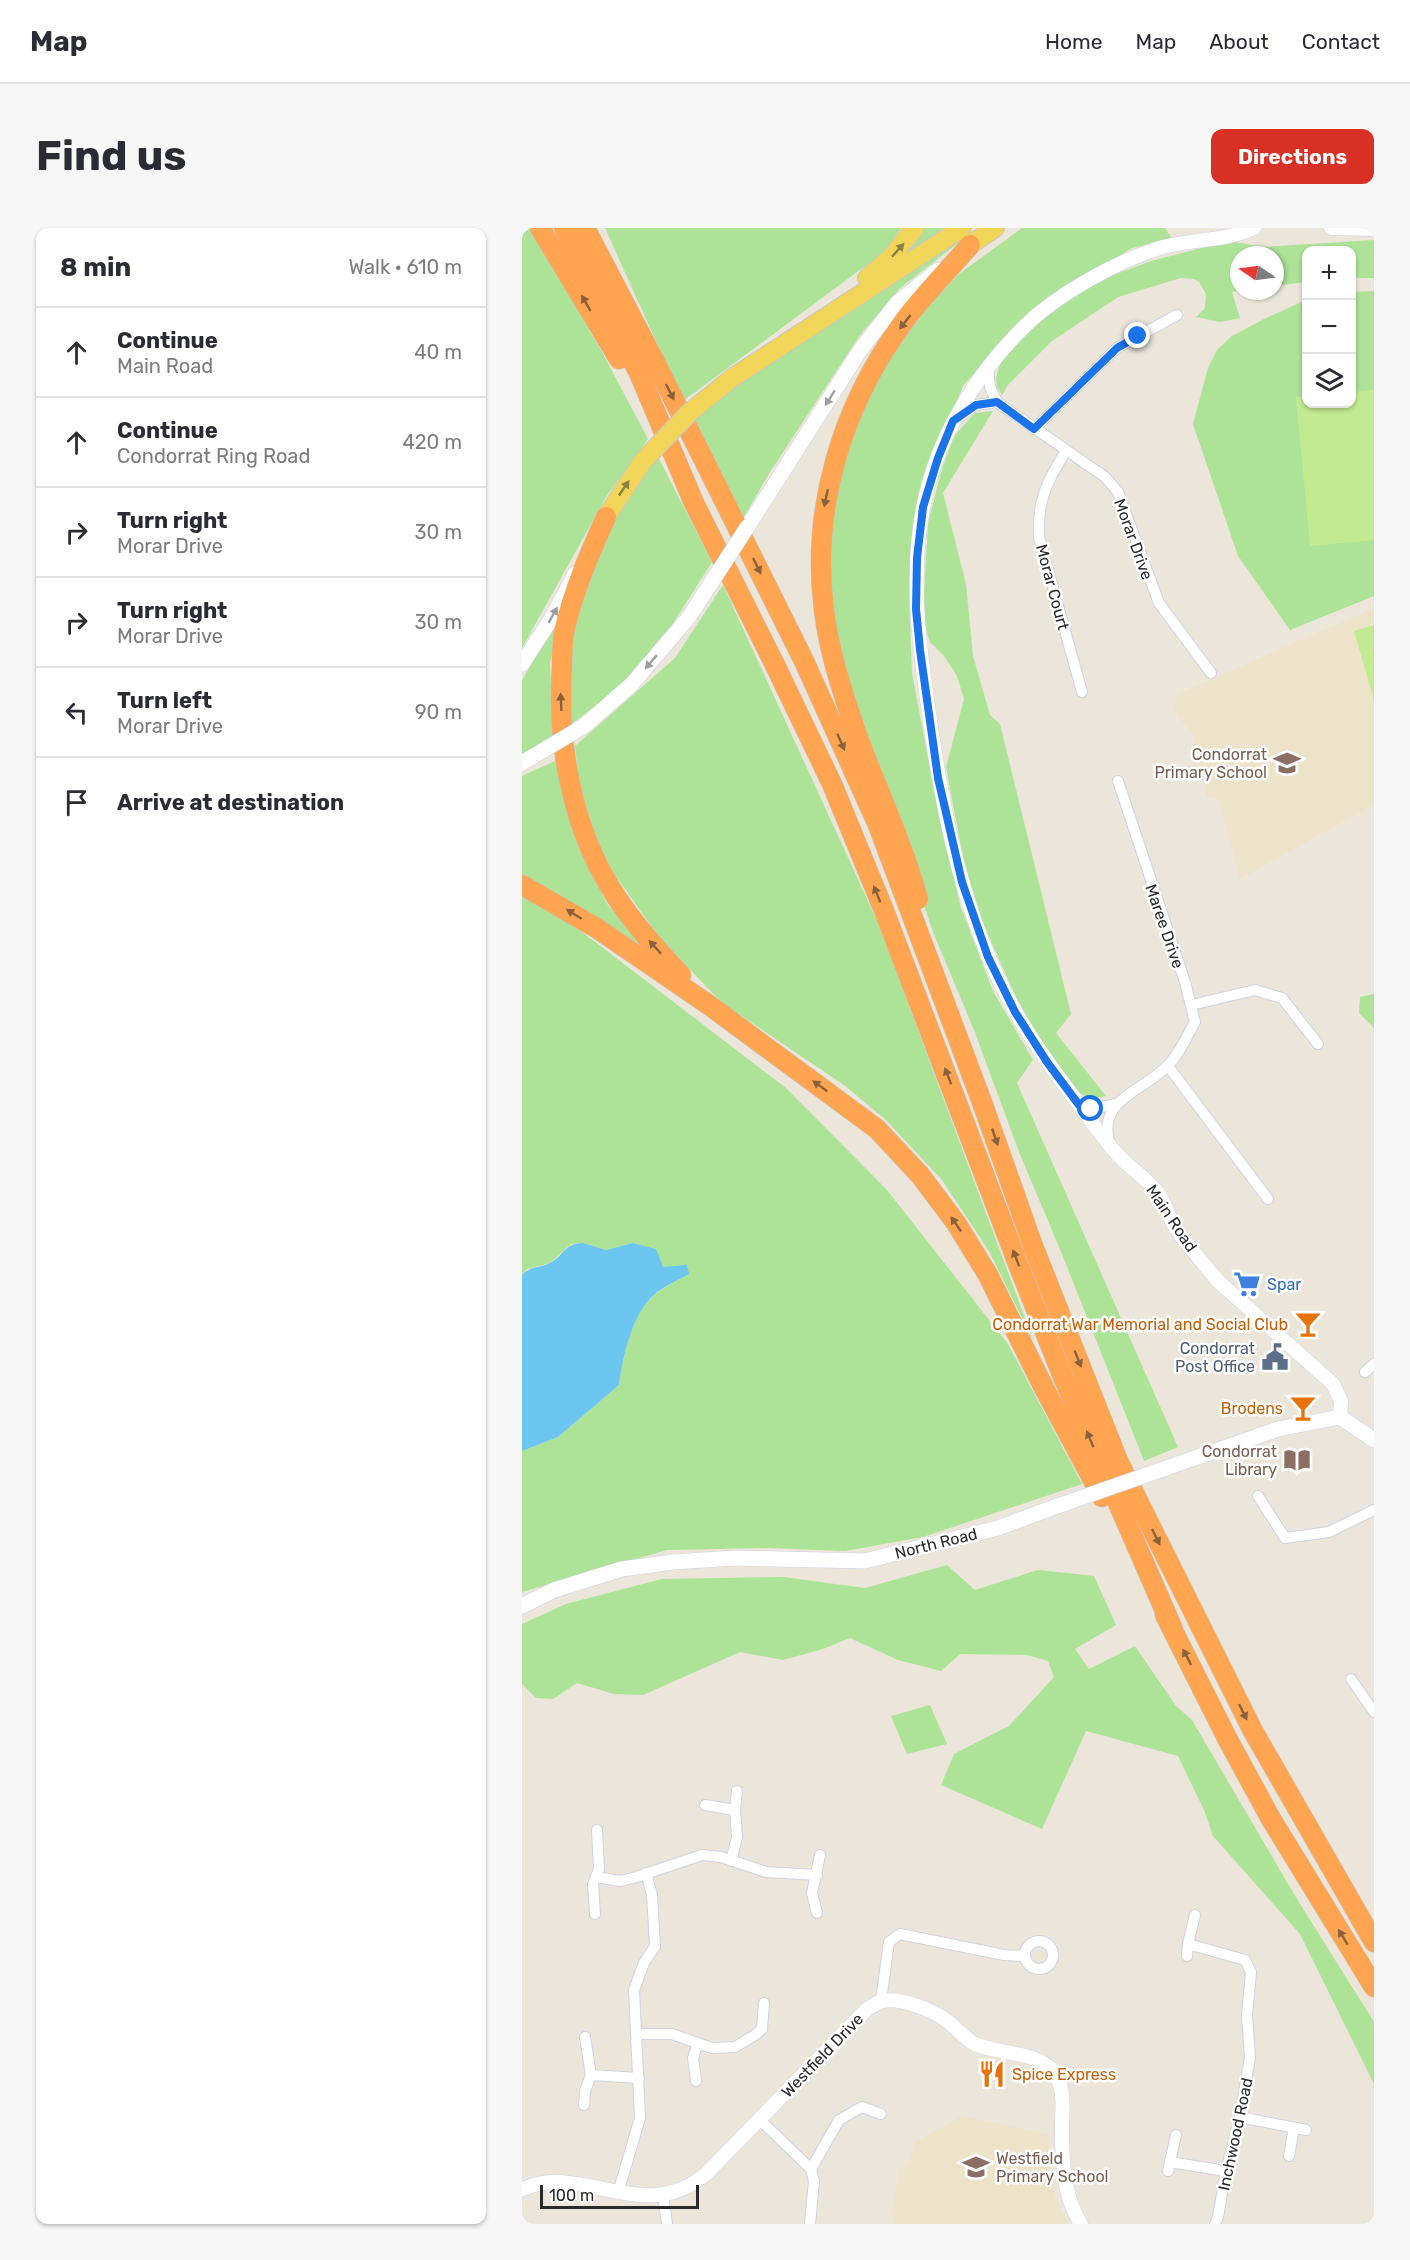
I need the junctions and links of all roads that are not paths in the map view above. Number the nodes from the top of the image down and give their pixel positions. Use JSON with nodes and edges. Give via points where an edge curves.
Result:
{"nodes":[{"id":1,"x":540,"y":228,"type":"edge"},
{"id":2,"x":564,"y":228,"type":"edge"},
{"id":3,"x":585,"y":228,"type":"edge"},
{"id":4,"x":595,"y":228,"type":"edge"},
{"id":5,"x":915,"y":228,"type":"edge"},
{"id":6,"x":995,"y":228,"type":"edge"},
{"id":7,"x":1254,"y":228,"type":"edge"},
{"id":8,"x":1331,"y":228,"type":"edge"},
{"id":9,"x":1374,"y":229,"type":"edge"},
{"id":10,"x":966,"y":237,"type":"edge"},
{"id":11,"x":1177,"y":315,"type":"dead end"},
{"id":12,"x":788,"y":341,"type":"junction"},
{"id":13,"x":656,"y":364,"type":"junction"},
{"id":14,"x":988,"y":367,"type":"junction"},
{"id":15,"x":997,"y":402,"type":"junction"},
{"id":16,"x":953,"y":421,"type":"junction"},
{"id":17,"x":1034,"y":429,"type":"junction"},
{"id":18,"x":1066,"y":450,"type":"junction"},
{"id":19,"x":694,"y":503,"type":"junction"},
{"id":20,"x":606,"y":517,"type":"junction"},
{"id":21,"x":522,"y":664,"type":"edge"},
{"id":22,"x":1211,"y":673,"type":"dead end"},
{"id":23,"x":1082,"y":692,"type":"dead end"},
{"id":24,"x":522,"y":763,"type":"edge"},
{"id":25,"x":1118,"y":781,"type":"dead end"},
{"id":26,"x":522,"y":885,"type":"edge"},
{"id":27,"x":710,"y":1005,"type":"junction"},
{"id":28,"x":1191,"y":1005,"type":"junction"},
{"id":29,"x":952,"y":1023,"type":"junction"},
{"id":30,"x":1318,"y":1044,"type":"dead end"},
{"id":31,"x":1168,"y":1066,"type":"junction"},
{"id":32,"x":1116,"y":1104,"type":"junction"},
{"id":33,"x":1079,"y":1105,"type":"junction"},
{"id":34,"x":1109,"y":1145,"type":"junction"},
{"id":35,"x":1268,"y":1198,"type":"dead end"},
{"id":36,"x":1374,"y":1364,"type":"edge"},
{"id":37,"x":1365,"y":1372,"type":"dead end"},
{"id":38,"x":1340,"y":1417,"type":"junction"},
{"id":39,"x":1374,"y":1440,"type":"edge"},
{"id":40,"x":1258,"y":1496,"type":"dead end"},
{"id":41,"x":1374,"y":1510,"type":"edge"},
{"id":42,"x":522,"y":1606,"type":"edge"},
{"id":43,"x":1172,"y":1627,"type":"junction"},
{"id":44,"x":1351,"y":1679,"type":"dead end"},
{"id":45,"x":1374,"y":1712,"type":"edge"},
{"id":46,"x":737,"y":1791,"type":"dead end"},
{"id":47,"x":705,"y":1805,"type":"dead end"},
{"id":48,"x":735,"y":1810,"type":"junction"},
{"id":49,"x":597,"y":1830,"type":"dead end"},
{"id":50,"x":820,"y":1855,"type":"dead end"},
{"id":51,"x":731,"y":1861,"type":"junction"},
{"id":52,"x":646,"y":1873,"type":"junction"},
{"id":53,"x":817,"y":1875,"type":"junction"},
{"id":54,"x":596,"y":1877,"type":"junction"},
{"id":55,"x":818,"y":1913,"type":"dead end"},
{"id":56,"x":595,"y":1914,"type":"dead end"},
{"id":57,"x":1195,"y":1915,"type":"dead end"},
{"id":58,"x":1374,"y":1942,"type":"edge"},
{"id":59,"x":1188,"y":1944,"type":"junction"},
{"id":60,"x":1025,"y":1956,"type":"dead end"},
{"id":61,"x":1187,"y":1956,"type":"dead end"},
{"id":62,"x":1374,"y":1987,"type":"edge"},
{"id":63,"x":881,"y":2001,"type":"junction"},
{"id":64,"x":764,"y":2003,"type":"dead end"},
{"id":65,"x":636,"y":2034,"type":"junction"},
{"id":66,"x":585,"y":2037,"type":"dead end"},
{"id":67,"x":698,"y":2043,"type":"junction"},
{"id":68,"x":591,"y":2075,"type":"junction"},
{"id":69,"x":639,"y":2078,"type":"junction"},
{"id":70,"x":696,"y":2081,"type":"dead end"},
{"id":71,"x":584,"y":2105,"type":"dead end"},
{"id":72,"x":881,"y":2114,"type":"dead end"},
{"id":73,"x":1240,"y":2117,"type":"junction"},
{"id":74,"x":760,"y":2120,"type":"junction"},
{"id":75,"x":1294,"y":2128,"type":"junction"},
{"id":76,"x":1306,"y":2130,"type":"dead end"},
{"id":77,"x":1176,"y":2134,"type":"dead end"},
{"id":78,"x":1289,"y":2156,"type":"dead end"},
{"id":79,"x":811,"y":2169,"type":"junction"},
{"id":80,"x":1226,"y":2171,"type":"junction"},
{"id":81,"x":522,"y":2189,"type":"edge"},
{"id":82,"x":618,"y":2193,"type":"junction"},
{"id":83,"x":663,"y":2195,"type":"junction"},
{"id":84,"x":667,"y":2224,"type":"edge"},
{"id":85,"x":810,"y":2224,"type":"edge"},
{"id":86,"x":1081,"y":2224,"type":"edge"},
{"id":87,"x":1215,"y":2224,"type":"edge"}],
"edges":[{"from":19,"to":1,"type":"highway","one_way":true,"via":[[627,373]]},
{"from":2,"to":19,"type":"highway","via":[[639,373]]},
{"from":3,"to":13,"type":"highway"},
{"from":4,"to":13,"type":"highway"},
{"from":12,"to":5,"type":"main road","one_way":true,"via":[[879,269]]},
{"from":6,"to":10,"type":"main road"},
{"from":7,"to":14,"type":"street","name":"Main Road","via":[[1161,248],[1120,264],[1049,306]]},
{"from":8,"to":9,"type":"street"},
{"from":10,"to":12,"type":"main road"},
{"from":10,"to":24,"type":"main road","one_way":true,"bridge":true,"via":[[897,303],[861,349],[688,617],[631,685],[584,726]]},
{"from":10,"to":29,"type":"highway","one_way":true,"via":[[873,369],[850,415],[823,513],[821,565],[824,611],[836,666],[856,730],[909,865]]},
{"from":11,"to":17,"type":"street","via":[[1117,348]]},
{"from":20,"to":12,"type":"main road","one_way":true,"bridge":true,"via":[[644,461],[689,413],[732,378]]},
{"from":13,"to":29,"type":"highway","one_way":true,"via":[[804,661],[873,814]]},
{"from":14,"to":15,"type":"street","via":[[990,387]]},
{"from":14,"to":16,"type":"street","name":"Main Road"},
{"from":15,"to":16,"type":"street","via":[[976,405]]},
{"from":15,"to":17,"type":"street","name":"Morar Drive"},
{"from":16,"to":33,"type":"street","name":"Main Road","via":[[923,507],[917,558],[916,609],[936,763],[962,882],[988,957],[1015,1012]]},
{"from":17,"to":18,"type":"street","name":"Morar Drive"},
{"from":18,"to":22,"type":"street","name":"Morar Drive","via":[[1105,477],[1118,492],[1159,603]]},
{"from":18,"to":23,"type":"street","name":"Morar Court","via":[[1042,496],[1039,537]]},
{"from":43,"to":19,"type":"highway","one_way":true,"via":[[1063,1377],[832,784]]},
{"from":21,"to":20,"type":"main road","one_way":true,"via":[[553,616]]},
{"from":27,"to":20,"type":"highway","one_way":true,"via":[[651,943],[610,886],[582,829],[563,746],[560,691],[565,629],[584,566]]},
{"from":25,"to":28,"type":"street","name":"Maree Drive"},
{"from":27,"to":26,"type":"highway","one_way":true,"via":[[598,929]]},
{"from":43,"to":27,"type":"highway","one_way":true,"via":[[988,1275],[942,1204],[877,1129]]},
{"from":28,"to":30,"type":"street","via":[[1255,990],[1282,998]]},
{"from":28,"to":31,"type":"street","name":"Maree Drive","via":[[1195,1022]]},
{"from":29,"to":58,"type":"highway","one_way":true,"via":[[1033,1246],[1118,1461],[1253,1731]]},
{"from":31,"to":32,"type":"street","name":"Maree Drive"},
{"from":31,"to":35,"type":"street"},
{"from":32,"to":33,"type":"street","via":[[1091,1109]]},
{"from":32,"to":34,"type":"street","via":[[1108,1116]]},
{"from":33,"to":34,"type":"street","name":"Main Road"},
{"from":34,"to":38,"type":"street","name":"Main Road","via":[[1155,1189],[1176,1228],[1218,1281],[1333,1384],[1341,1401]]},
{"from":36,"to":37,"type":"street"},
{"from":38,"to":39,"type":"main road"},
{"from":38,"to":42,"type":"main road","name":"North Road","bridge":true,"via":[[1278,1429],[998,1528],[865,1561],[735,1558],[673,1562],[622,1569],[554,1590]]},
{"from":40,"to":41,"type":"street","via":[[1285,1538],[1329,1532]]},
{"from":62,"to":43,"type":"highway","one_way":true,"via":[[1271,1819]]},
{"from":44,"to":45,"type":"street"},
{"from":46,"to":48,"type":"street"},
{"from":47,"to":48,"type":"street"},
{"from":48,"to":51,"type":"street","via":[[737,1837]]},
{"from":49,"to":54,"type":"street"},
{"from":50,"to":53,"type":"street"},
{"from":51,"to":52,"type":"street","via":[[702,1855]]},
{"from":51,"to":53,"type":"street","via":[[766,1872]]},
{"from":52,"to":54,"type":"street","via":[[620,1881]]},
{"from":52,"to":65,"type":"street","via":[[652,1895],[655,1946],[634,1990]]},
{"from":53,"to":55,"type":"street","via":[[812,1893]]},
{"from":54,"to":56,"type":"street"},
{"from":57,"to":59,"type":"street"},
{"from":59,"to":61,"type":"street"},
{"from":59,"to":73,"type":"street","name":"Inchwood Road","via":[[1245,1960],[1251,1972],[1247,2015],[1250,2057]]},
{"from":60,"to":63,"type":"street","via":[[900,1934],[889,1942]]},
{"from":63,"to":74,"type":"street","name":"Westfield Drive","via":[[867,2009]]},
{"from":63,"to":86,"type":"street","via":[[923,2008],[973,2043],[1045,2063],[1052,2070],[1061,2087],[1063,2104],[1066,2190]]},
{"from":64,"to":67,"type":"street","via":[[762,2028],[755,2036],[735,2047],[712,2048]]},
{"from":65,"to":67,"type":"street","via":[[672,2034]]},
{"from":65,"to":69,"type":"street"},
{"from":66,"to":68,"type":"street"},
{"from":67,"to":70,"type":"street","via":[[693,2058]]},
{"from":68,"to":69,"type":"street"},
{"from":68,"to":71,"type":"street"},
{"from":69,"to":82,"type":"street","via":[[640,2118]]},
{"from":72,"to":79,"type":"street","via":[[862,2107],[839,2120]]},
{"from":73,"to":75,"type":"street"},
{"from":73,"to":80,"type":"street","name":"Inchwood Road"},
{"from":74,"to":79,"type":"street"},
{"from":74,"to":83,"type":"street","name":"Westfield Drive","via":[[698,2181]]},
{"from":75,"to":76,"type":"street"},
{"from":75,"to":78,"type":"street"},
{"from":77,"to":80,"type":"street","via":[[1169,2167]]},
{"from":79,"to":85,"type":"street","via":[[814,2181]]},
{"from":80,"to":87,"type":"street","name":"Inchwood Road"},
{"from":81,"to":82,"type":"street","name":"Westfield Drive","via":[[559,2182]]},
{"from":82,"to":83,"type":"street","name":"Westfield Drive"},
{"from":83,"to":84,"type":"street"}]}
